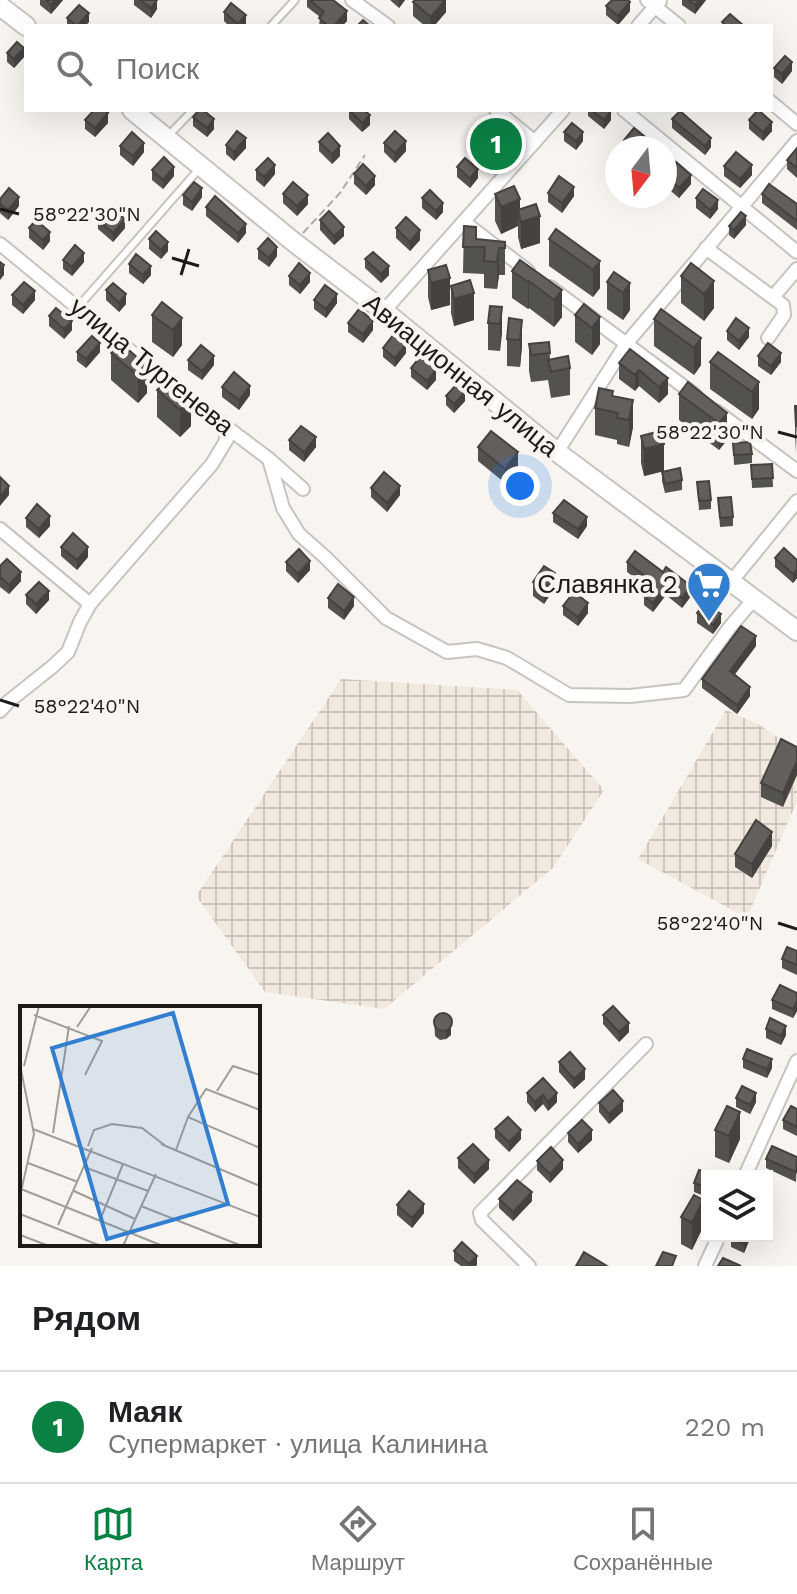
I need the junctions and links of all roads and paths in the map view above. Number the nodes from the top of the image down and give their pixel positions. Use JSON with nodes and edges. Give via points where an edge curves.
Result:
{"nodes":[{"id":1,"x":295,"y":0,"type":"edge"},
{"id":2,"x":352,"y":0,"type":"edge"},
{"id":3,"x":655,"y":2,"type":"edge"},
{"id":4,"x":0,"y":6,"type":"edge"},
{"id":5,"x":24,"y":24,"type":"edge"},
{"id":6,"x":273,"y":24,"type":"edge"},
{"id":7,"x":385,"y":24,"type":"edge"},
{"id":8,"x":639,"y":24,"type":"edge"},
{"id":9,"x":677,"y":24,"type":"edge"},
{"id":10,"x":773,"y":104,"type":"edge"},
{"id":11,"x":134,"y":112,"type":"edge"},
{"id":12,"x":191,"y":112,"type":"edge"},
{"id":13,"x":498,"y":112,"type":"edge"},
{"id":14,"x":561,"y":112,"type":"edge"},
{"id":15,"x":626,"y":112,"type":"edge"},
{"id":16,"x":797,"y":124,"type":"edge"},
{"id":17,"x":167,"y":138,"type":"junction"},
{"id":18,"x":797,"y":141,"type":"edge"},
{"id":19,"x":535,"y":142,"type":"junction"},
{"id":20,"x":365,"y":155,"type":"dead end"},
{"id":21,"x":201,"y":166,"type":"junction"},
{"id":22,"x":741,"y":206,"type":"junction"},
{"id":23,"x":464,"y":222,"type":"junction"},
{"id":24,"x":295,"y":243,"type":"junction"},
{"id":25,"x":0,"y":244,"type":"edge"},
{"id":26,"x":706,"y":248,"type":"junction"},
{"id":27,"x":797,"y":252,"type":"edge"},
{"id":28,"x":797,"y":269,"type":"edge"},
{"id":29,"x":773,"y":297,"type":"junction"},
{"id":30,"x":78,"y":307,"type":"junction"},
{"id":31,"x":384,"y":311,"type":"junction"},
{"id":32,"x":768,"y":338,"type":"dead end"},
{"id":33,"x":626,"y":344,"type":"junction"},
{"id":34,"x":221,"y":422,"type":"junction"},
{"id":35,"x":557,"y":452,"type":"junction"},
{"id":36,"x":269,"y":459,"type":"junction"},
{"id":37,"x":797,"y":471,"type":"edge"},
{"id":38,"x":303,"y":489,"type":"dead end"},
{"id":39,"x":797,"y":501,"type":"edge"},
{"id":40,"x":0,"y":529,"type":"edge"},
{"id":41,"x":731,"y":582,"type":"junction"},
{"id":42,"x":754,"y":599,"type":"junction"},
{"id":43,"x":90,"y":604,"type":"junction"},
{"id":44,"x":797,"y":631,"type":"edge"},
{"id":45,"x":0,"y":711,"type":"edge"},
{"id":46,"x":646,"y":1044,"type":"dead end"},
{"id":47,"x":797,"y":1061,"type":"edge"},
{"id":48,"x":748,"y":1170,"type":"edge"},
{"id":49,"x":716,"y":1242,"type":"edge"},
{"id":50,"x":529,"y":1266,"type":"edge"},
{"id":51,"x":705,"y":1266,"type":"edge"}],
"edges":[{"from":1,"to":6,"type":"lane"},
{"from":2,"to":7,"type":"street"},
{"from":3,"to":8,"type":"street"},
{"from":3,"to":9,"type":"street"},
{"from":4,"to":5,"type":"main road"},
{"from":10,"to":16,"type":"street"},
{"from":11,"to":17,"type":"main road","name":"Авиационная улица"},
{"from":12,"to":17,"type":"lane"},
{"from":13,"to":19,"type":"street"},
{"from":14,"to":19,"type":"street"},
{"from":15,"to":22,"type":"street"},
{"from":17,"to":21,"type":"main road","name":"Авиационная улица"},
{"from":18,"to":22,"type":"street"},
{"from":19,"to":23,"type":"street"},
{"from":20,"to":24,"type":"path","via":[[340,193]]},
{"from":21,"to":24,"type":"main road","name":"Авиационная улица"},
{"from":21,"to":30,"type":"lane"},
{"from":22,"to":26,"type":"street"},
{"from":22,"to":27,"type":"street"},
{"from":23,"to":31,"type":"street"},
{"from":23,"to":33,"type":"street"},
{"from":24,"to":31,"type":"main road","name":"Авиационная улица"},
{"from":25,"to":30,"type":"street","name":"улица Тургенева"},
{"from":26,"to":29,"type":"street"},
{"from":26,"to":33,"type":"street"},
{"from":28,"to":29,"type":"street"},
{"from":29,"to":32,"type":"street","via":[[783,305],[784,315]]},
{"from":30,"to":34,"type":"street","name":"улица Тургенева"},
{"from":31,"to":35,"type":"main road","name":"Авиационная улица"},
{"from":33,"to":35,"type":"street"},
{"from":33,"to":37,"type":"street"},
{"from":34,"to":36,"type":"street","name":"улица Тургенева"},
{"from":34,"to":43,"type":"street","via":[[227,439],[212,464]]},
{"from":35,"to":41,"type":"main road","name":"Авиационная улица"},
{"from":36,"to":38,"type":"street","name":"улица Тургенева"},
{"from":36,"to":42,"type":"street","via":[[283,508],[299,534],[386,618],[447,652],[477,649],[507,658],[569,695],[684,690]]},
{"from":39,"to":41,"type":"street"},
{"from":40,"to":43,"type":"street"},
{"from":41,"to":42,"type":"main road","name":"Авиационная улица"},
{"from":42,"to":44,"type":"main road","name":"Авиационная улица"},
{"from":43,"to":45,"type":"street","via":[[68,652]]},
{"from":46,"to":50,"type":"street","via":[[480,1213]]},
{"from":47,"to":48,"type":"street"},
{"from":49,"to":51,"type":"street"}]}
